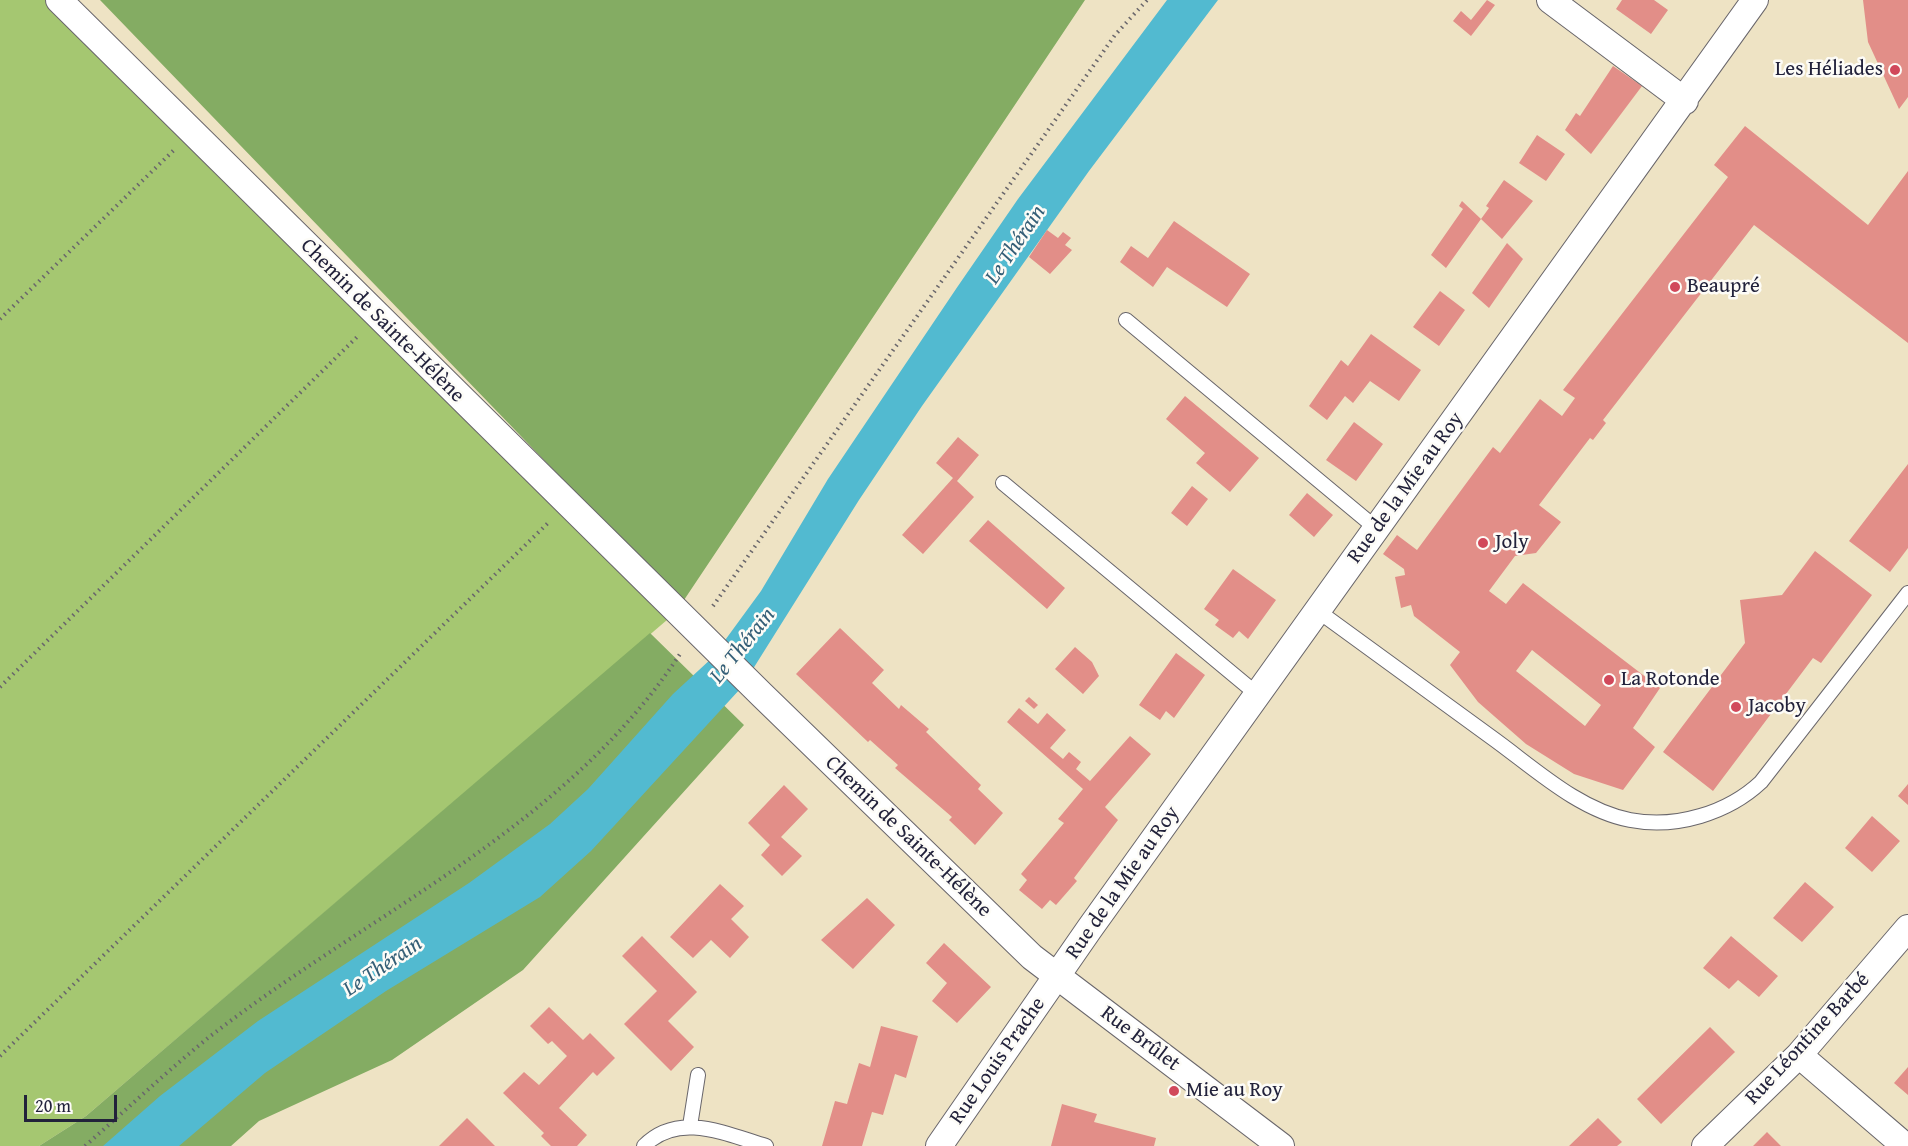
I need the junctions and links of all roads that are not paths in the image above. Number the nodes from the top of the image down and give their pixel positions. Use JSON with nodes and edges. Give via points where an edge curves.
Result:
{"nodes":[{"id":1,"x":59,"y":0,"type":"edge"},
{"id":2,"x":1550,"y":0,"type":"edge"},
{"id":3,"x":1755,"y":0,"type":"edge"},
{"id":4,"x":1685,"y":101,"type":"junction"},
{"id":5,"x":1126,"y":320,"type":"dead end"},
{"id":6,"x":1003,"y":483,"type":"dead end"},
{"id":7,"x":1377,"y":529,"type":"junction"},
{"id":8,"x":1908,"y":593,"type":"edge"},
{"id":9,"x":1318,"y":611,"type":"junction"},
{"id":10,"x":1258,"y":695,"type":"junction"},
{"id":11,"x":1908,"y":928,"type":"edge"},
{"id":12,"x":1057,"y":977,"type":"junction"},
{"id":13,"x":1799,"y":1055,"type":"junction"},
{"id":14,"x":698,"y":1075,"type":"dead end"},
{"id":15,"x":690,"y":1126,"type":"junction"},
{"id":16,"x":644,"y":1146,"type":"edge"},
{"id":17,"x":766,"y":1146,"type":"edge"},
{"id":18,"x":939,"y":1146,"type":"edge"},
{"id":19,"x":1281,"y":1146,"type":"edge"},
{"id":20,"x":1705,"y":1146,"type":"edge"},
{"id":21,"x":1905,"y":1146,"type":"edge"}],
"edges":[{"from":1,"to":12,"type":"street","name":"Chemin de Sainte-Hélène","via":[[762,695]]},
{"from":2,"to":4,"type":"street"},
{"from":3,"to":4,"type":"street","name":"Rue de la Mie au Roy"},
{"from":4,"to":7,"type":"street","name":"Rue de la Mie au Roy"},
{"from":5,"to":7,"type":"lane"},
{"from":6,"to":10,"type":"lane"},
{"from":7,"to":9,"type":"street","name":"Rue de la Mie au Roy"},
{"from":8,"to":9,"type":"lane","via":[[1749,793],[1704,815],[1648,822],[1612,815],[1562,789]]},
{"from":9,"to":10,"type":"street","name":"Rue de la Mie au Roy"},
{"from":10,"to":12,"type":"street","name":"Rue de la Mie au Roy"},
{"from":11,"to":13,"type":"street","name":"Rue Léontine Barbé"},
{"from":12,"to":18,"type":"street","name":"Rue Louis Prache"},
{"from":12,"to":19,"type":"street","name":"Rue Brûlet"},
{"from":13,"to":20,"type":"street","name":"Rue Léontine Barbé"},
{"from":13,"to":21,"type":"street"},
{"from":14,"to":15,"type":"lane"},
{"from":15,"to":16,"type":"lane","via":[[654,1136]]},
{"from":15,"to":17,"type":"lane"}]}
